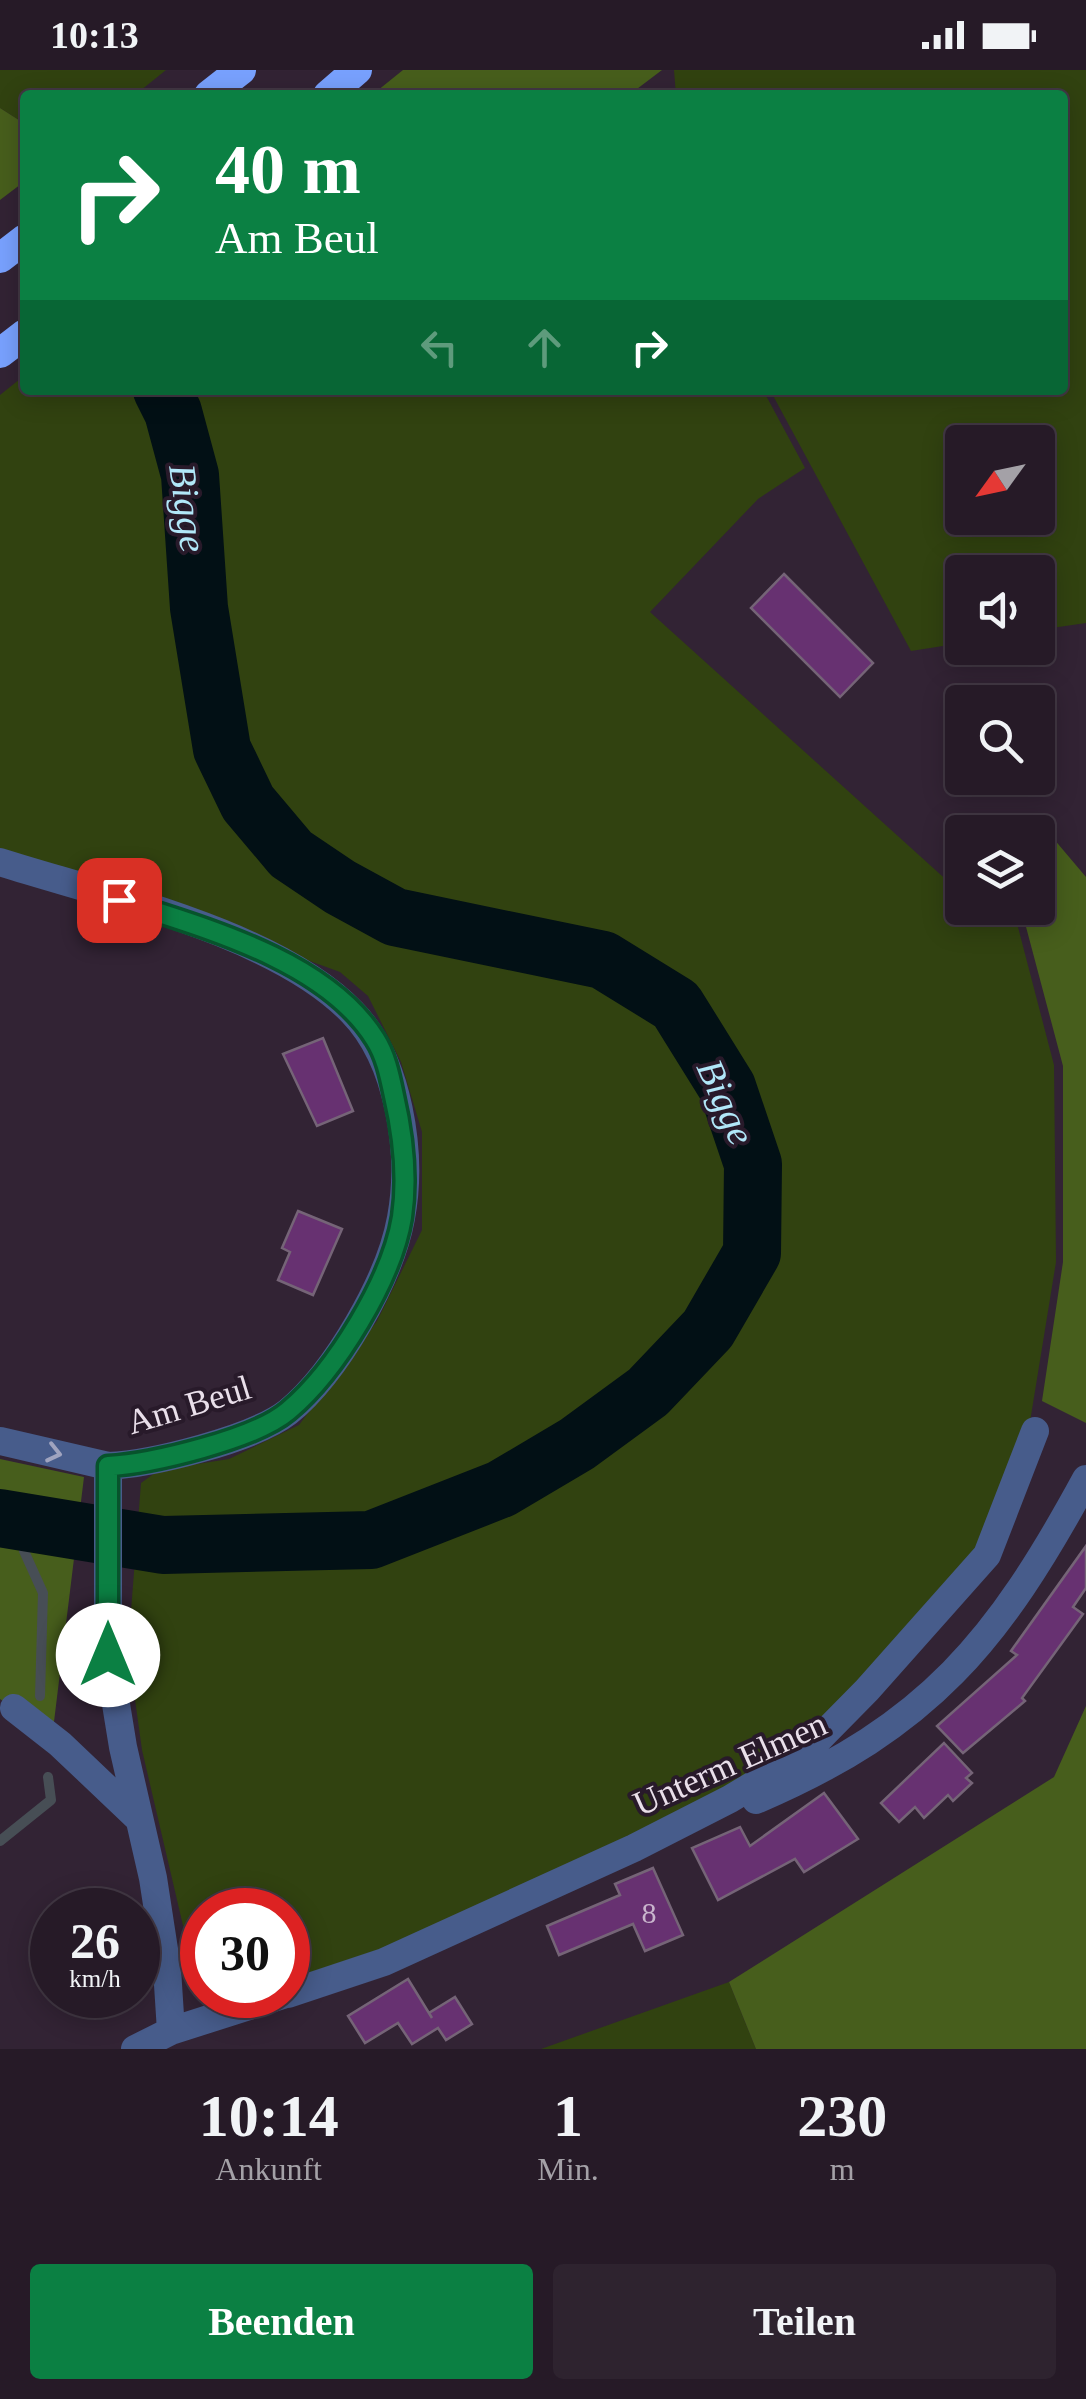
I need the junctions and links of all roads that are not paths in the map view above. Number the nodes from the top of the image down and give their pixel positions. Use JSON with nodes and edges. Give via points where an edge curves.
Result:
{"nodes":[{"id":1,"x":241,"y":70,"type":"edge"},
{"id":2,"x":358,"y":70,"type":"edge"},
{"id":3,"x":215,"y":90,"type":"edge"},
{"id":4,"x":334,"y":90,"type":"edge"},
{"id":5,"x":20,"y":243,"type":"edge"},
{"id":6,"x":0,"y":258,"type":"edge"},
{"id":7,"x":20,"y":338,"type":"edge"},
{"id":8,"x":0,"y":353,"type":"edge"},
{"id":9,"x":0,"y":862,"type":"edge"},
{"id":10,"x":1035,"y":1430,"type":"dead end"},
{"id":11,"x":0,"y":1441,"type":"edge"},
{"id":12,"x":108,"y":1466,"type":"junction"},
{"id":13,"x":1086,"y":1479,"type":"edge"},
{"id":14,"x":14,"y":1708,"type":"dead end"},
{"id":15,"x":138,"y":1818,"type":"junction"},
{"id":16,"x":634,"y":1848,"type":"junction"},
{"id":17,"x":310,"y":1986,"type":"edge"},
{"id":18,"x":212,"y":2018,"type":"edge"},
{"id":19,"x":172,"y":2031,"type":"junction"},
{"id":20,"x":135,"y":2049,"type":"edge"}],
"edges":[{"from":1,"to":3,"type":"highway"},
{"from":2,"to":4,"type":"highway"},
{"from":5,"to":6,"type":"highway"},
{"from":7,"to":8,"type":"highway"},
{"from":9,"to":12,"type":"street","name":"Am Beul","via":[[213,931],[322,985],[375,1038],[404,1139],[397,1233],[366,1310],[328,1367],[287,1412],[255,1429],[153,1460]]},
{"from":10,"to":16,"type":"street","name":"Unterm Elmen","via":[[987,1555],[867,1690],[802,1755]]},
{"from":11,"to":12,"type":"street","name":"Am Beul","one_way":true},
{"from":12,"to":15,"type":"street","via":[[108,1655]]},
{"from":13,"to":16,"type":"street","name":"Unterm Elmen","via":[[1003,1618],[944,1685],[814,1775]]},
{"from":14,"to":15,"type":"street"},
{"from":15,"to":19,"type":"street","via":[[153,1878]]},
{"from":16,"to":17,"type":"street","name":"Unterm Elmen","via":[[384,1962]]},
{"from":18,"to":19,"type":"street","name":"Unterm Elmen"},
{"from":19,"to":20,"type":"street","name":"Unterm Elmen"}]}
